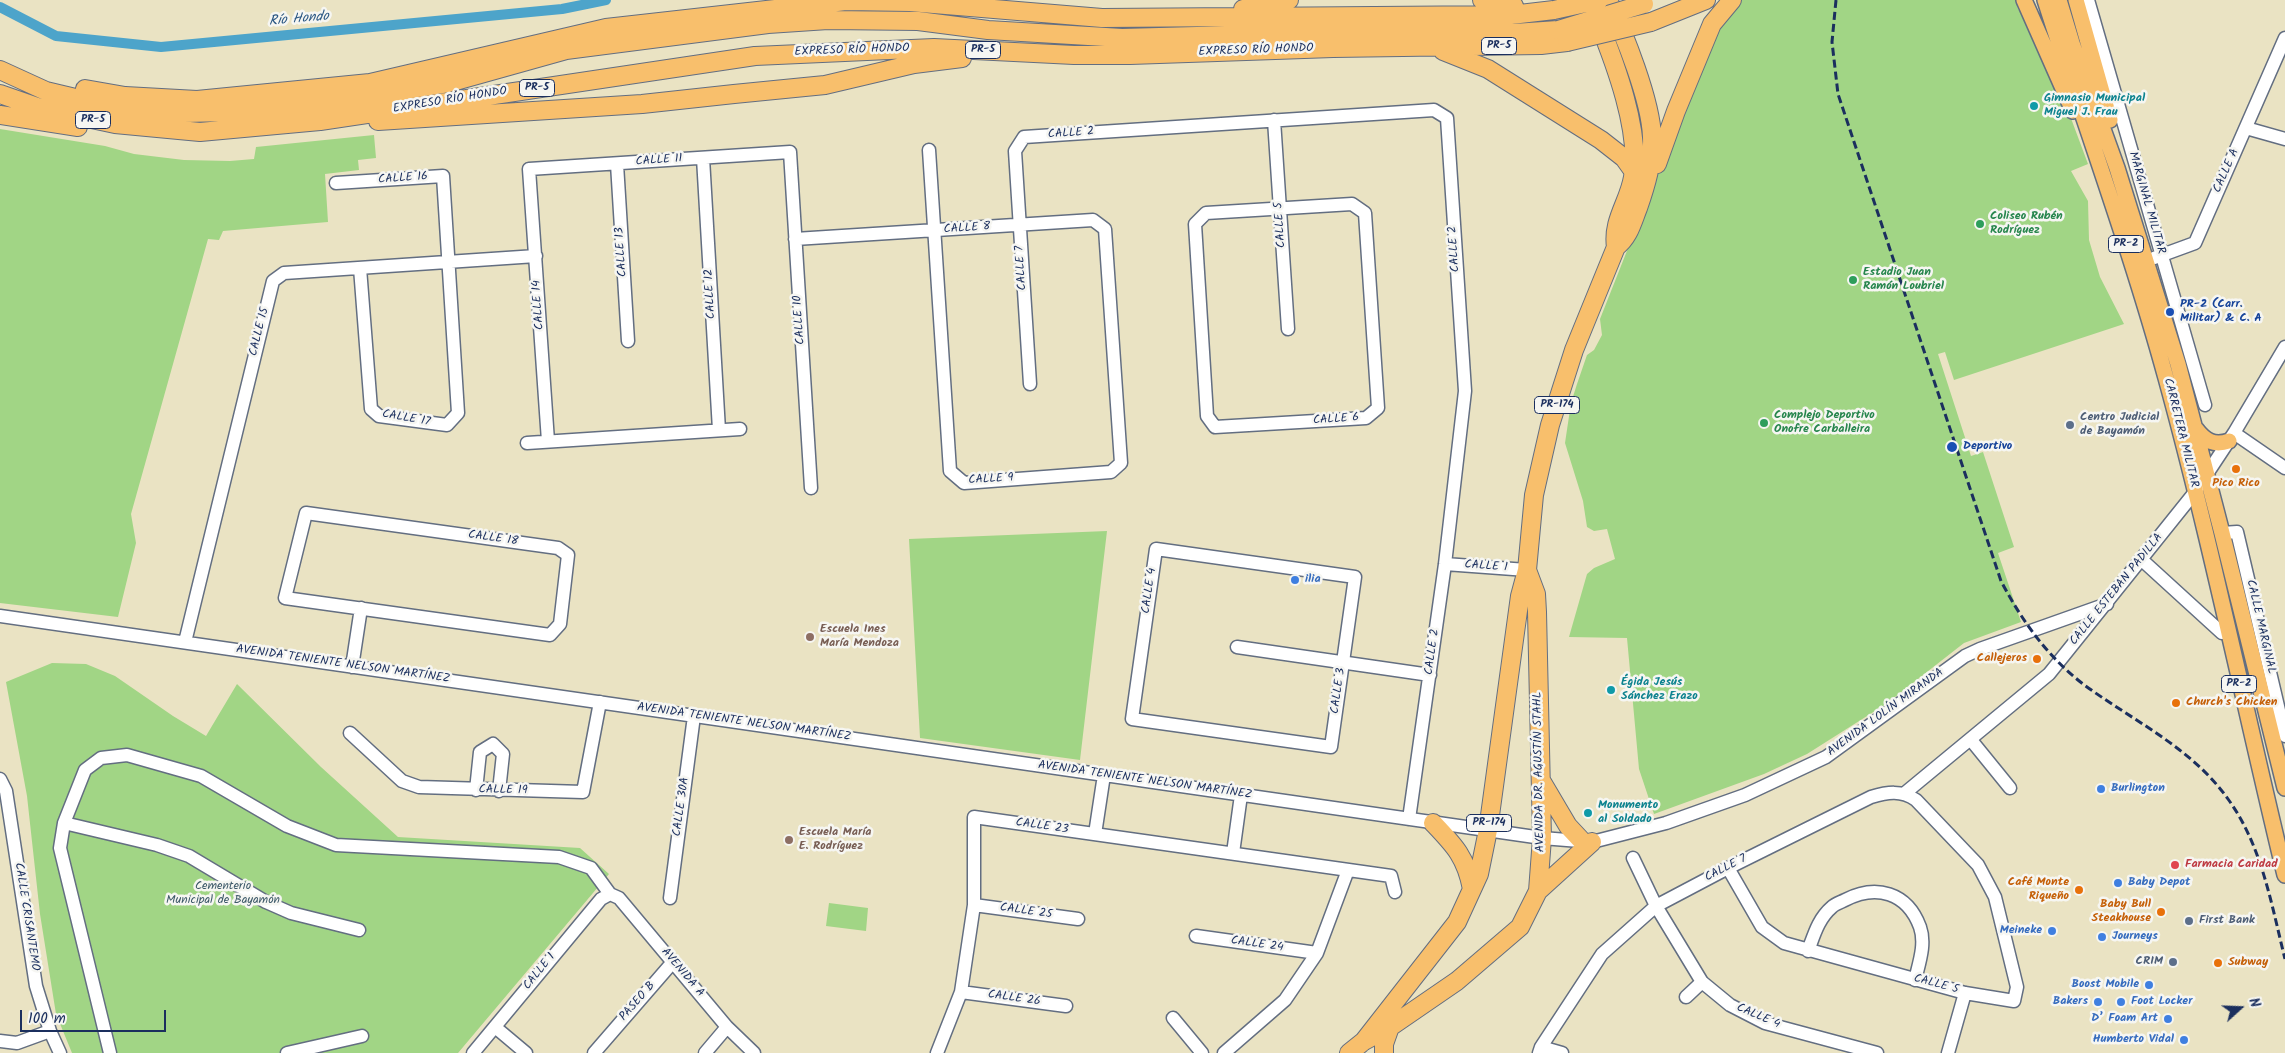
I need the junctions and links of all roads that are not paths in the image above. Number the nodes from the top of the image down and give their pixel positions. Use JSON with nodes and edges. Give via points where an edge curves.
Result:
{"nodes":[{"id":1,"x":1290,"y":0,"type":"edge"},
{"id":2,"x":1482,"y":0,"type":"edge"},
{"id":3,"x":1589,"y":0,"type":"edge"},
{"id":4,"x":1599,"y":0,"type":"edge"},
{"id":5,"x":1608,"y":0,"type":"edge"},
{"id":6,"x":1706,"y":0,"type":"edge"},
{"id":7,"x":1732,"y":0,"type":"edge"},
{"id":8,"x":2024,"y":0,"type":"edge"},
{"id":9,"x":2045,"y":0,"type":"edge"},
{"id":10,"x":2059,"y":0,"type":"edge"},
{"id":11,"x":2076,"y":0,"type":"edge"},
{"id":12,"x":2088,"y":0,"type":"edge"},
{"id":13,"x":1649,"y":2,"type":"edge"},
{"id":14,"x":1554,"y":10,"type":"junction"},
{"id":15,"x":1169,"y":18,"type":"junction"},
{"id":16,"x":1562,"y":36,"type":"junction"},
{"id":17,"x":2285,"y":38,"type":"edge"},
{"id":18,"x":1431,"y":48,"type":"junction"},
{"id":19,"x":1061,"y":54,"type":"junction"},
{"id":20,"x":0,"y":60,"type":"edge"},
{"id":21,"x":687,"y":65,"type":"junction"},
{"id":22,"x":0,"y":70,"type":"edge"},
{"id":23,"x":0,"y":79,"type":"edge"},
{"id":24,"x":0,"y":94,"type":"edge"},
{"id":25,"x":1676,"y":111,"type":"junction"},
{"id":26,"x":0,"y":115,"type":"edge"},
{"id":27,"x":1649,"y":119,"type":"junction"},
{"id":28,"x":1274,"y":120,"type":"junction"},
{"id":29,"x":320,"y":121,"type":"junction"},
{"id":30,"x":1631,"y":124,"type":"junction"},
{"id":31,"x":2246,"y":128,"type":"junction"},
{"id":32,"x":188,"y":133,"type":"junction"},
{"id":33,"x":2285,"y":138,"type":"edge"},
{"id":34,"x":1601,"y":140,"type":"junction"},
{"id":35,"x":929,"y":150,"type":"dead end"},
{"id":36,"x":1015,"y":151,"type":"joint"},
{"id":37,"x":790,"y":152,"type":"joint"},
{"id":38,"x":703,"y":158,"type":"junction"},
{"id":39,"x":617,"y":164,"type":"junction"},
{"id":40,"x":2101,"y":165,"type":"junction"},
{"id":41,"x":2118,"y":168,"type":"junction"},
{"id":42,"x":529,"y":169,"type":"joint"},
{"id":43,"x":1641,"y":173,"type":"junction"},
{"id":44,"x":336,"y":184,"type":"dead end"},
{"id":45,"x":1280,"y":208,"type":"junction"},
{"id":46,"x":1020,"y":225,"type":"junction"},
{"id":47,"x":934,"y":231,"type":"junction"},
{"id":48,"x":795,"y":239,"type":"junction"},
{"id":49,"x":536,"y":256,"type":"junction"},
{"id":50,"x":1107,"y":259,"type":"joint"},
{"id":51,"x":2147,"y":260,"type":"junction"},
{"id":52,"x":448,"y":263,"type":"junction"},
{"id":53,"x":360,"y":268,"type":"junction"},
{"id":54,"x":1288,"y":329,"type":"dead end"},
{"id":55,"x":628,"y":341,"type":"dead end"},
{"id":56,"x":2285,"y":347,"type":"edge"},
{"id":57,"x":1030,"y":384,"type":"dead end"},
{"id":58,"x":2205,"y":404,"type":"dead end"},
{"id":59,"x":2195,"y":427,"type":"junction"},
{"id":60,"x":740,"y":429,"type":"dead end"},
{"id":61,"x":719,"y":430,"type":"junction"},
{"id":62,"x":2232,"y":437,"type":"junction"},
{"id":63,"x":548,"y":441,"type":"junction"},
{"id":64,"x":527,"y":443,"type":"dead end"},
{"id":65,"x":2285,"y":468,"type":"edge"},
{"id":66,"x":2207,"y":473,"type":"junction"},
{"id":67,"x":811,"y":488,"type":"dead end"},
{"id":68,"x":2195,"y":492,"type":"junction"},
{"id":69,"x":2230,"y":532,"type":"junction"},
{"id":70,"x":2142,"y":560,"type":"junction"},
{"id":71,"x":1445,"y":564,"type":"junction"},
{"id":72,"x":1527,"y":570,"type":"junction"},
{"id":73,"x":2107,"y":604,"type":"junction"},
{"id":74,"x":361,"y":608,"type":"junction"},
{"id":75,"x":0,"y":616,"type":"edge"},
{"id":76,"x":2222,"y":633,"type":"dead end"},
{"id":77,"x":185,"y":642,"type":"junction"},
{"id":78,"x":1237,"y":646,"type":"dead end"},
{"id":79,"x":1342,"y":662,"type":"junction"},
{"id":80,"x":352,"y":667,"type":"junction"},
{"id":81,"x":1430,"y":675,"type":"junction"},
{"id":82,"x":600,"y":702,"type":"junction"},
{"id":83,"x":694,"y":716,"type":"junction"},
{"id":84,"x":350,"y":733,"type":"dead end"},
{"id":85,"x":2285,"y":736,"type":"edge"},
{"id":86,"x":1971,"y":740,"type":"junction"},
{"id":87,"x":1331,"y":748,"type":"joint"},
{"id":88,"x":1104,"y":775,"type":"junction"},
{"id":89,"x":0,"y":779,"type":"edge"},
{"id":90,"x":1541,"y":779,"type":"junction"},
{"id":91,"x":2010,"y":788,"type":"dead end"},
{"id":92,"x":2285,"y":788,"type":"edge"},
{"id":93,"x":476,"y":790,"type":"junction"},
{"id":94,"x":499,"y":791,"type":"junction"},
{"id":95,"x":1905,"y":793,"type":"junction"},
{"id":96,"x":1241,"y":795,"type":"junction"},
{"id":97,"x":1408,"y":819,"type":"junction"},
{"id":98,"x":64,"y":823,"type":"junction"},
{"id":99,"x":1433,"y":823,"type":"junction"},
{"id":100,"x":1488,"y":830,"type":"junction"},
{"id":101,"x":1096,"y":834,"type":"junction"},
{"id":102,"x":1542,"y":838,"type":"junction"},
{"id":103,"x":1587,"y":842,"type":"junction"},
{"id":104,"x":1232,"y":853,"type":"junction"},
{"id":105,"x":1633,"y":858,"type":"dead end"},
{"id":106,"x":1728,"y":868,"type":"junction"},
{"id":107,"x":1348,"y":870,"type":"junction"},
{"id":108,"x":2285,"y":875,"type":"edge"},
{"id":109,"x":1472,"y":889,"type":"junction"},
{"id":110,"x":1538,"y":891,"type":"junction"},
{"id":111,"x":1395,"y":892,"type":"dead end"},
{"id":112,"x":610,"y":894,"type":"junction"},
{"id":113,"x":670,"y":898,"type":"dead end"},
{"id":114,"x":974,"y":905,"type":"junction"},
{"id":115,"x":1656,"y":906,"type":"junction"},
{"id":116,"x":1078,"y":919,"type":"dead end"},
{"id":117,"x":359,"y":930,"type":"dead end"},
{"id":118,"x":1196,"y":936,"type":"dead end"},
{"id":119,"x":1808,"y":951,"type":"junction"},
{"id":120,"x":1317,"y":953,"type":"junction"},
{"id":121,"x":1433,"y":953,"type":"junction"},
{"id":122,"x":672,"y":963,"type":"junction"},
{"id":123,"x":1915,"y":980,"type":"junction"},
{"id":124,"x":1702,"y":982,"type":"junction"},
{"id":125,"x":961,"y":992,"type":"junction"},
{"id":126,"x":1965,"y":993,"type":"junction"},
{"id":127,"x":1686,"y":997,"type":"dead end"},
{"id":128,"x":1427,"y":1002,"type":"junction"},
{"id":129,"x":1066,"y":1006,"type":"dead end"},
{"id":130,"x":1173,"y":1018,"type":"dead end"},
{"id":131,"x":495,"y":1027,"type":"junction"},
{"id":132,"x":727,"y":1027,"type":"junction"},
{"id":133,"x":1390,"y":1027,"type":"junction"},
{"id":134,"x":50,"y":1031,"type":"junction"},
{"id":135,"x":362,"y":1036,"type":"dead end"},
{"id":136,"x":0,"y":1041,"type":"edge"},
{"id":137,"x":1364,"y":1041,"type":"junction"},
{"id":138,"x":1540,"y":1050,"type":"edge"},
{"id":139,"x":60,"y":1053,"type":"edge"},
{"id":140,"x":110,"y":1053,"type":"edge"},
{"id":141,"x":287,"y":1053,"type":"edge"},
{"id":142,"x":473,"y":1053,"type":"edge"},
{"id":143,"x":526,"y":1053,"type":"edge"},
{"id":144,"x":594,"y":1053,"type":"edge"},
{"id":145,"x":705,"y":1053,"type":"edge"},
{"id":146,"x":754,"y":1053,"type":"edge"},
{"id":147,"x":937,"y":1053,"type":"edge"},
{"id":148,"x":1202,"y":1053,"type":"edge"},
{"id":149,"x":1224,"y":1053,"type":"edge"},
{"id":150,"x":1349,"y":1053,"type":"edge"},
{"id":151,"x":1384,"y":1053,"type":"edge"},
{"id":152,"x":1562,"y":1053,"type":"edge"},
{"id":153,"x":1877,"y":1053,"type":"edge"},
{"id":154,"x":1948,"y":1053,"type":"edge"}],
"edges":[{"from":1,"to":15,"type":"highway","via":[[1252,9],[1190,12]]},
{"from":2,"to":14,"type":"highway"},
{"from":3,"to":30,"type":"highway","name":"AVENIDA DR. AGUSTÍN STAHL","number":"PR-174"},
{"from":4,"to":14,"type":"highway","number":"PR-5","bridge":true},
{"from":5,"to":27,"type":"highway","name":"AVENIDA DR. AGUSTÍN STAHL","number":"PR-174","via":[[1625,40]]},
{"from":6,"to":16,"type":"highway","name":"EXPRESO RÍO HONDO","number":"PR-5","bridge":true,"via":[[1651,22]]},
{"from":7,"to":25,"type":"highway","via":[[1712,24]]},
{"from":8,"to":40,"type":"main road","via":[[2089,149]]},
{"from":9,"to":40,"type":"main road","name":"CARRETERA MILITAR","number":"PR-2"},
{"from":10,"to":41,"type":"main road","name":"CARRETERA MILITAR","number":"PR-2"},
{"from":11,"to":41,"type":"main road","via":[[2114,133]]},
{"from":12,"to":51,"type":"street","name":"MARGINAL MILITAR"},
{"from":13,"to":16,"type":"highway","bridge":true},
{"from":14,"to":15,"type":"highway","number":"PR-5","via":[[1511,15]]},
{"from":15,"to":20,"type":"highway","number":"PR-5","via":[[1057,15],[910,2],[846,1],[606,28],[370,84],[197,100],[125,96],[89,90],[55,82]]},
{"from":16,"to":18,"type":"highway","name":"EXPRESO RÍO HONDO","number":"PR-5","via":[[1541,45]]},
{"from":16,"to":22,"type":"highway","via":[[1348,32],[1122,38],[988,30],[918,20],[828,20],[768,24],[566,50],[448,83],[329,102],[184,113],[100,104],[46,91]]},
{"from":17,"to":31,"type":"street","name":"CALLE A"},
{"from":18,"to":19,"type":"highway","name":"EXPRESO RÍO HONDO","number":"PR-5"},
{"from":18,"to":34,"type":"highway","via":[[1488,69]]},
{"from":19,"to":21,"type":"highway","name":"EXPRESO RÍO HONDO","number":"PR-5","via":[[934,48],[864,50],[755,56]]},
{"from":19,"to":29,"type":"highway","via":[[948,59],[825,85],[642,104],[387,122]]},
{"from":21,"to":23,"type":"highway","via":[[630,67],[374,103],[184,122],[97,112],[44,97]]},
{"from":21,"to":29,"type":"highway","name":"EXPRESO RÍO HONDO","number":"PR-5"},
{"from":24,"to":32,"type":"highway","name":"EXPRESO RÍO HONDO","number":"PR-5","via":[[40,108],[107,123]]},
{"from":25,"to":27,"type":"highway"},
{"from":25,"to":43,"type":"highway","via":[[1657,165]]},
{"from":26,"to":32,"type":"highway","via":[[145,136]]},
{"from":27,"to":30,"type":"highway"},
{"from":27,"to":43,"type":"highway","name":"AVENIDA DR. AGUSTÍN STAHL","number":"PR-174","via":[[1652,146]]},
{"from":28,"to":36,"type":"street","name":"CALLE 2","via":[[1024,137]]},
{"from":28,"to":45,"type":"street","name":"CALLE 5"},
{"from":28,"to":71,"type":"street","name":"CALLE 2","via":[[1434,110],[1446,118],[1465,391]]},
{"from":29,"to":32,"type":"highway","name":"EXPRESO RÍO HONDO","number":"PR-5"},
{"from":30,"to":34,"type":"highway","via":[[1625,134]]},
{"from":30,"to":43,"type":"highway","name":"AVENIDA DR. AGUSTÍN STAHL","number":"PR-174"},
{"from":31,"to":33,"type":"street"},
{"from":31,"to":51,"type":"street","name":"CALLE A","via":[[2195,244]]},
{"from":34,"to":43,"type":"highway"},
{"from":35,"to":47,"type":"street","name":"CALLE 9"},
{"from":36,"to":46,"type":"street","name":"CALLE 7"},
{"from":37,"to":38,"type":"street","name":"CALLE 11"},
{"from":37,"to":48,"type":"street","name":"CALLE 10"},
{"from":38,"to":39,"type":"street","name":"CALLE 11"},
{"from":38,"to":61,"type":"street","name":"CALLE 12"},
{"from":39,"to":42,"type":"street","name":"CALLE 11"},
{"from":39,"to":55,"type":"street","name":"CALLE 13"},
{"from":40,"to":51,"type":"main road","name":"CARRETERA MILITAR","number":"PR-2"},
{"from":41,"to":51,"type":"main road","name":"CARRETERA MILITAR","number":"PR-2"},
{"from":42,"to":49,"type":"street","name":"CALLE 14"},
{"from":43,"to":72,"type":"highway","name":"AVENIDA DR. AGUSTÍN STAHL","number":"PR-174","via":[[1626,239],[1616,247],[1574,350],[1550,425],[1534,495]]},
{"from":44,"to":52,"type":"street","name":"CALLE 16","via":[[443,176]]},
{"from":45,"to":45,"type":"street","name":"CALLE 6","via":[[1352,204],[1365,213],[1378,408],[1366,418],[1215,427],[1207,416],[1195,224],[1206,213]]},
{"from":45,"to":54,"type":"street","name":"CALLE 5"},
{"from":46,"to":47,"type":"street","name":"CALLE 8"},
{"from":46,"to":50,"type":"street","name":"CALLE 8","via":[[1093,220],[1105,229]]},
{"from":46,"to":57,"type":"street","name":"CALLE 7"},
{"from":47,"to":48,"type":"street","name":"CALLE 8"},
{"from":47,"to":50,"type":"street","name":"CALLE 9","via":[[950,471],[964,483],[1111,472],[1121,463]]},
{"from":48,"to":67,"type":"street","name":"CALLE 10"},
{"from":49,"to":52,"type":"street","name":"CALLE 15"},
{"from":49,"to":63,"type":"street","name":"CALLE 14"},
{"from":51,"to":58,"type":"street","name":"MARGINAL MILITAR"},
{"from":51,"to":59,"type":"main road","name":"CARRETERA MILITAR","number":"PR-2"},
{"from":51,"to":68,"type":"main road","name":"CARRETERA MILITAR","number":"PR-2","via":[[2166,377]]},
{"from":52,"to":53,"type":"street","name":"CALLE 15"},
{"from":52,"to":53,"type":"street","name":"CALLE 17","via":[[458,413],[447,425],[379,416],[371,409]]},
{"from":53,"to":77,"type":"street","name":"CALLE 15","via":[[284,273],[272,281]]},
{"from":56,"to":62,"type":"street","name":"CALLE ESTEBAN PADILLA"},
{"from":59,"to":62,"type":"main road","via":[[2203,438],[2212,443],[2221,444]]},
{"from":59,"to":66,"type":"main road","name":"CARRETERA MILITAR","number":"PR-2"},
{"from":60,"to":61,"type":"street"},
{"from":61,"to":63,"type":"street"},
{"from":62,"to":65,"type":"street"},
{"from":62,"to":66,"type":"street","name":"CALLE ESTEBAN PADILLA"},
{"from":63,"to":64,"type":"street"},
{"from":66,"to":68,"type":"street","name":"CALLE ESTEBAN PADILLA"},
{"from":66,"to":69,"type":"main road","name":"CARRETERA MILITAR","number":"PR-2"},
{"from":68,"to":70,"type":"street","name":"CALLE ESTEBAN PADILLA"},
{"from":68,"to":108,"type":"main road","name":"CARRETERA MILITAR","number":"PR-2"},
{"from":69,"to":85,"type":"street","name":"CALLE MARGINAL"},
{"from":69,"to":92,"type":"main road","name":"CARRETERA MILITAR","number":"PR-2"},
{"from":70,"to":73,"type":"street","name":"CALLE ESTEBAN PADILLA"},
{"from":70,"to":76,"type":"street"},
{"from":71,"to":72,"type":"street","name":"CALLE 1"},
{"from":71,"to":81,"type":"street","name":"CALLE 2"},
{"from":72,"to":90,"type":"highway","name":"AVENIDA DR. AGUSTÍN STAHL","number":"PR-174","via":[[1536,594]]},
{"from":72,"to":100,"type":"highway","name":"AVENIDA DR. AGUSTÍN STAHL","number":"PR-174","via":[[1520,596]]},
{"from":73,"to":86,"type":"street","name":"CALLE ESTEBAN PADILLA","via":[[2049,674]]},
{"from":73,"to":103,"type":"street","name":"AVENIDA LOLÍN MIRANDA","via":[[1980,648],[1826,757],[1745,795],[1666,823]]},
{"from":74,"to":74,"type":"street","name":"CALLE 18","via":[[550,634],[560,624],[568,555],[558,548],[306,512],[285,598]]},
{"from":74,"to":80,"type":"street"},
{"from":75,"to":77,"type":"street","name":"AVENIDA TENIENTE NELSON MARTÍNEZ"},
{"from":77,"to":80,"type":"street","name":"AVENIDA TENIENTE NELSON MARTÍNEZ"},
{"from":78,"to":79,"type":"street"},
{"from":79,"to":81,"type":"street","name":"CALLE 3"},
{"from":79,"to":87,"type":"street","name":"CALLE 3"},
{"from":79,"to":87,"type":"street","name":"CALLE 4","via":[[1355,577],[1156,549],[1132,719]]},
{"from":80,"to":82,"type":"street","name":"AVENIDA TENIENTE NELSON MARTÍNEZ"},
{"from":81,"to":97,"type":"street","name":"CALLE 2"},
{"from":82,"to":83,"type":"street","name":"AVENIDA TENIENTE NELSON MARTÍNEZ"},
{"from":82,"to":94,"type":"street","name":"CALLE 19","via":[[583,792]]},
{"from":83,"to":88,"type":"street","name":"AVENIDA TENIENTE NELSON MARTÍNEZ"},
{"from":83,"to":113,"type":"street","name":"CALLE 30A"},
{"from":84,"to":93,"type":"street","name":"CALLE 19","via":[[402,781],[419,788]]},
{"from":86,"to":91,"type":"street"},
{"from":86,"to":95,"type":"street","name":"CALLE ESTEBAN PADILLA"},
{"from":88,"to":96,"type":"street","name":"AVENIDA TENIENTE NELSON MARTÍNEZ"},
{"from":88,"to":101,"type":"street"},
{"from":89,"to":134,"type":"street","name":"CALLE CRISANTEMO","via":[[6,791],[36,986]]},
{"from":90,"to":102,"type":"highway","name":"AVENIDA DR. AGUSTÍN STAHL","number":"PR-174"},
{"from":90,"to":103,"type":"highway","via":[[1568,826]]},
{"from":93,"to":94,"type":"street","name":"CALLE 19"},
{"from":93,"to":94,"type":"street","via":[[480,752],[492,744],[504,754]]},
{"from":95,"to":106,"type":"street","name":"CALLE 7","via":[[1886,792],[1871,797]]},
{"from":95,"to":126,"type":"street","name":"CALLE 5","via":[[1916,800],[1978,865],[1995,897],[2017,987],[2014,1001]]},
{"from":96,"to":97,"type":"street","name":"AVENIDA TENIENTE NELSON MARTÍNEZ"},
{"from":96,"to":104,"type":"street"},
{"from":97,"to":99,"type":"street","name":"AVENIDA TENIENTE NELSON MARTÍNEZ"},
{"from":98,"to":112,"type":"street","name":"AVENIDA A","via":[[85,770],[101,758],[127,755],[201,776],[287,826],[336,845],[559,856],[591,868]]},
{"from":98,"to":117,"type":"street","via":[[189,856],[266,902],[291,913]]},
{"from":98,"to":140,"type":"street","name":"AVENIDA A","via":[[60,848]]},
{"from":99,"to":100,"type":"street","name":"AVENIDA TENIENTE NELSON MARTÍNEZ"},
{"from":99,"to":109,"type":"highway","via":[[1460,855],[1468,869]]},
{"from":100,"to":102,"type":"street","name":"AVENIDA LOLÍN MIRANDA"},
{"from":100,"to":109,"type":"highway","name":"AVENIDA DR. AGUSTÍN STAHL","number":"PR-174","via":[[1479,874]]},
{"from":101,"to":104,"type":"street","name":"CALLE 23"},
{"from":101,"to":114,"type":"street","name":"CALLE 23","via":[[974,817]]},
{"from":102,"to":103,"type":"street","name":"AVENIDA LOLÍN MIRANDA"},
{"from":102,"to":110,"type":"highway","name":"AVENIDA DR. AGUSTÍN STAHL","number":"PR-174"},
{"from":103,"to":110,"type":"highway"},
{"from":104,"to":107,"type":"street","name":"CALLE 23"},
{"from":105,"to":115,"type":"street","name":"CALLE 4"},
{"from":106,"to":115,"type":"street","name":"CALLE 7"},
{"from":106,"to":119,"type":"street","name":"CALLE 5","via":[[1762,927],[1784,943]]},
{"from":107,"to":111,"type":"street","name":"CALLE 23","via":[[1390,876]]},
{"from":107,"to":120,"type":"street"},
{"from":109,"to":121,"type":"highway","name":"AVENIDA DR. AGUSTÍN STAHL","number":"PR-174","via":[[1457,922]]},
{"from":110,"to":128,"type":"highway","name":"AVENIDA DR. AGUSTÍN STAHL","number":"PR-174","via":[[1520,927]]},
{"from":112,"to":122,"type":"street","name":"AVENIDA A","via":[[620,898]]},
{"from":112,"to":131,"type":"street","name":"CALLE 1","via":[[601,898]]},
{"from":114,"to":116,"type":"street","name":"CALLE 25"},
{"from":114,"to":125,"type":"street","name":"CALLE 23"},
{"from":115,"to":124,"type":"street","name":"CALLE 4"},
{"from":115,"to":138,"type":"street","name":"CALLE 7","via":[[1602,954]]},
{"from":118,"to":120,"type":"street","name":"CALLE 24"},
{"from":119,"to":123,"type":"street","name":"CALLE 5"},
{"from":119,"to":123,"type":"street","via":[[1817,924],[1832,907],[1861,892],[1884,891],[1907,905],[1920,927],[1922,946]]},
{"from":120,"to":149,"type":"street","via":[[1285,1000]]},
{"from":121,"to":128,"type":"highway","via":[[1418,988]]},
{"from":121,"to":137,"type":"highway","name":"AVENIDA DR. AGUSTÍN STAHL","number":"PR-174"},
{"from":122,"to":132,"type":"street","name":"AVENIDA A"},
{"from":122,"to":144,"type":"street","name":"PASEO B"},
{"from":123,"to":126,"type":"street","name":"CALLE 5"},
{"from":124,"to":127,"type":"street"},
{"from":124,"to":153,"type":"street","name":"CALLE 4","via":[[1730,1005],[1765,1022]]},
{"from":125,"to":129,"type":"street","name":"CALLE 26"},
{"from":125,"to":147,"type":"street","name":"CALLE 23"},
{"from":126,"to":154,"type":"street"},
{"from":128,"to":133,"type":"highway","name":"AVENIDA DR. AGUSTÍN STAHL","number":"PR-174"},
{"from":130,"to":148,"type":"street"},
{"from":131,"to":142,"type":"street","name":"CALLE 1"},
{"from":131,"to":143,"type":"street"},
{"from":132,"to":145,"type":"street"},
{"from":132,"to":146,"type":"street","name":"AVENIDA A"},
{"from":133,"to":137,"type":"highway","name":"AVENIDA DR. AGUSTÍN STAHL","number":"PR-174"},
{"from":133,"to":151,"type":"highway"},
{"from":134,"to":136,"type":"street","via":[[18,1043]]},
{"from":134,"to":139,"type":"street","name":"CALLE CRISANTEMO"},
{"from":135,"to":141,"type":"street"},
{"from":137,"to":150,"type":"highway","name":"AVENIDA DR. AGUSTÍN STAHL","number":"PR-174"},
{"from":138,"to":152,"type":"street"}]}
